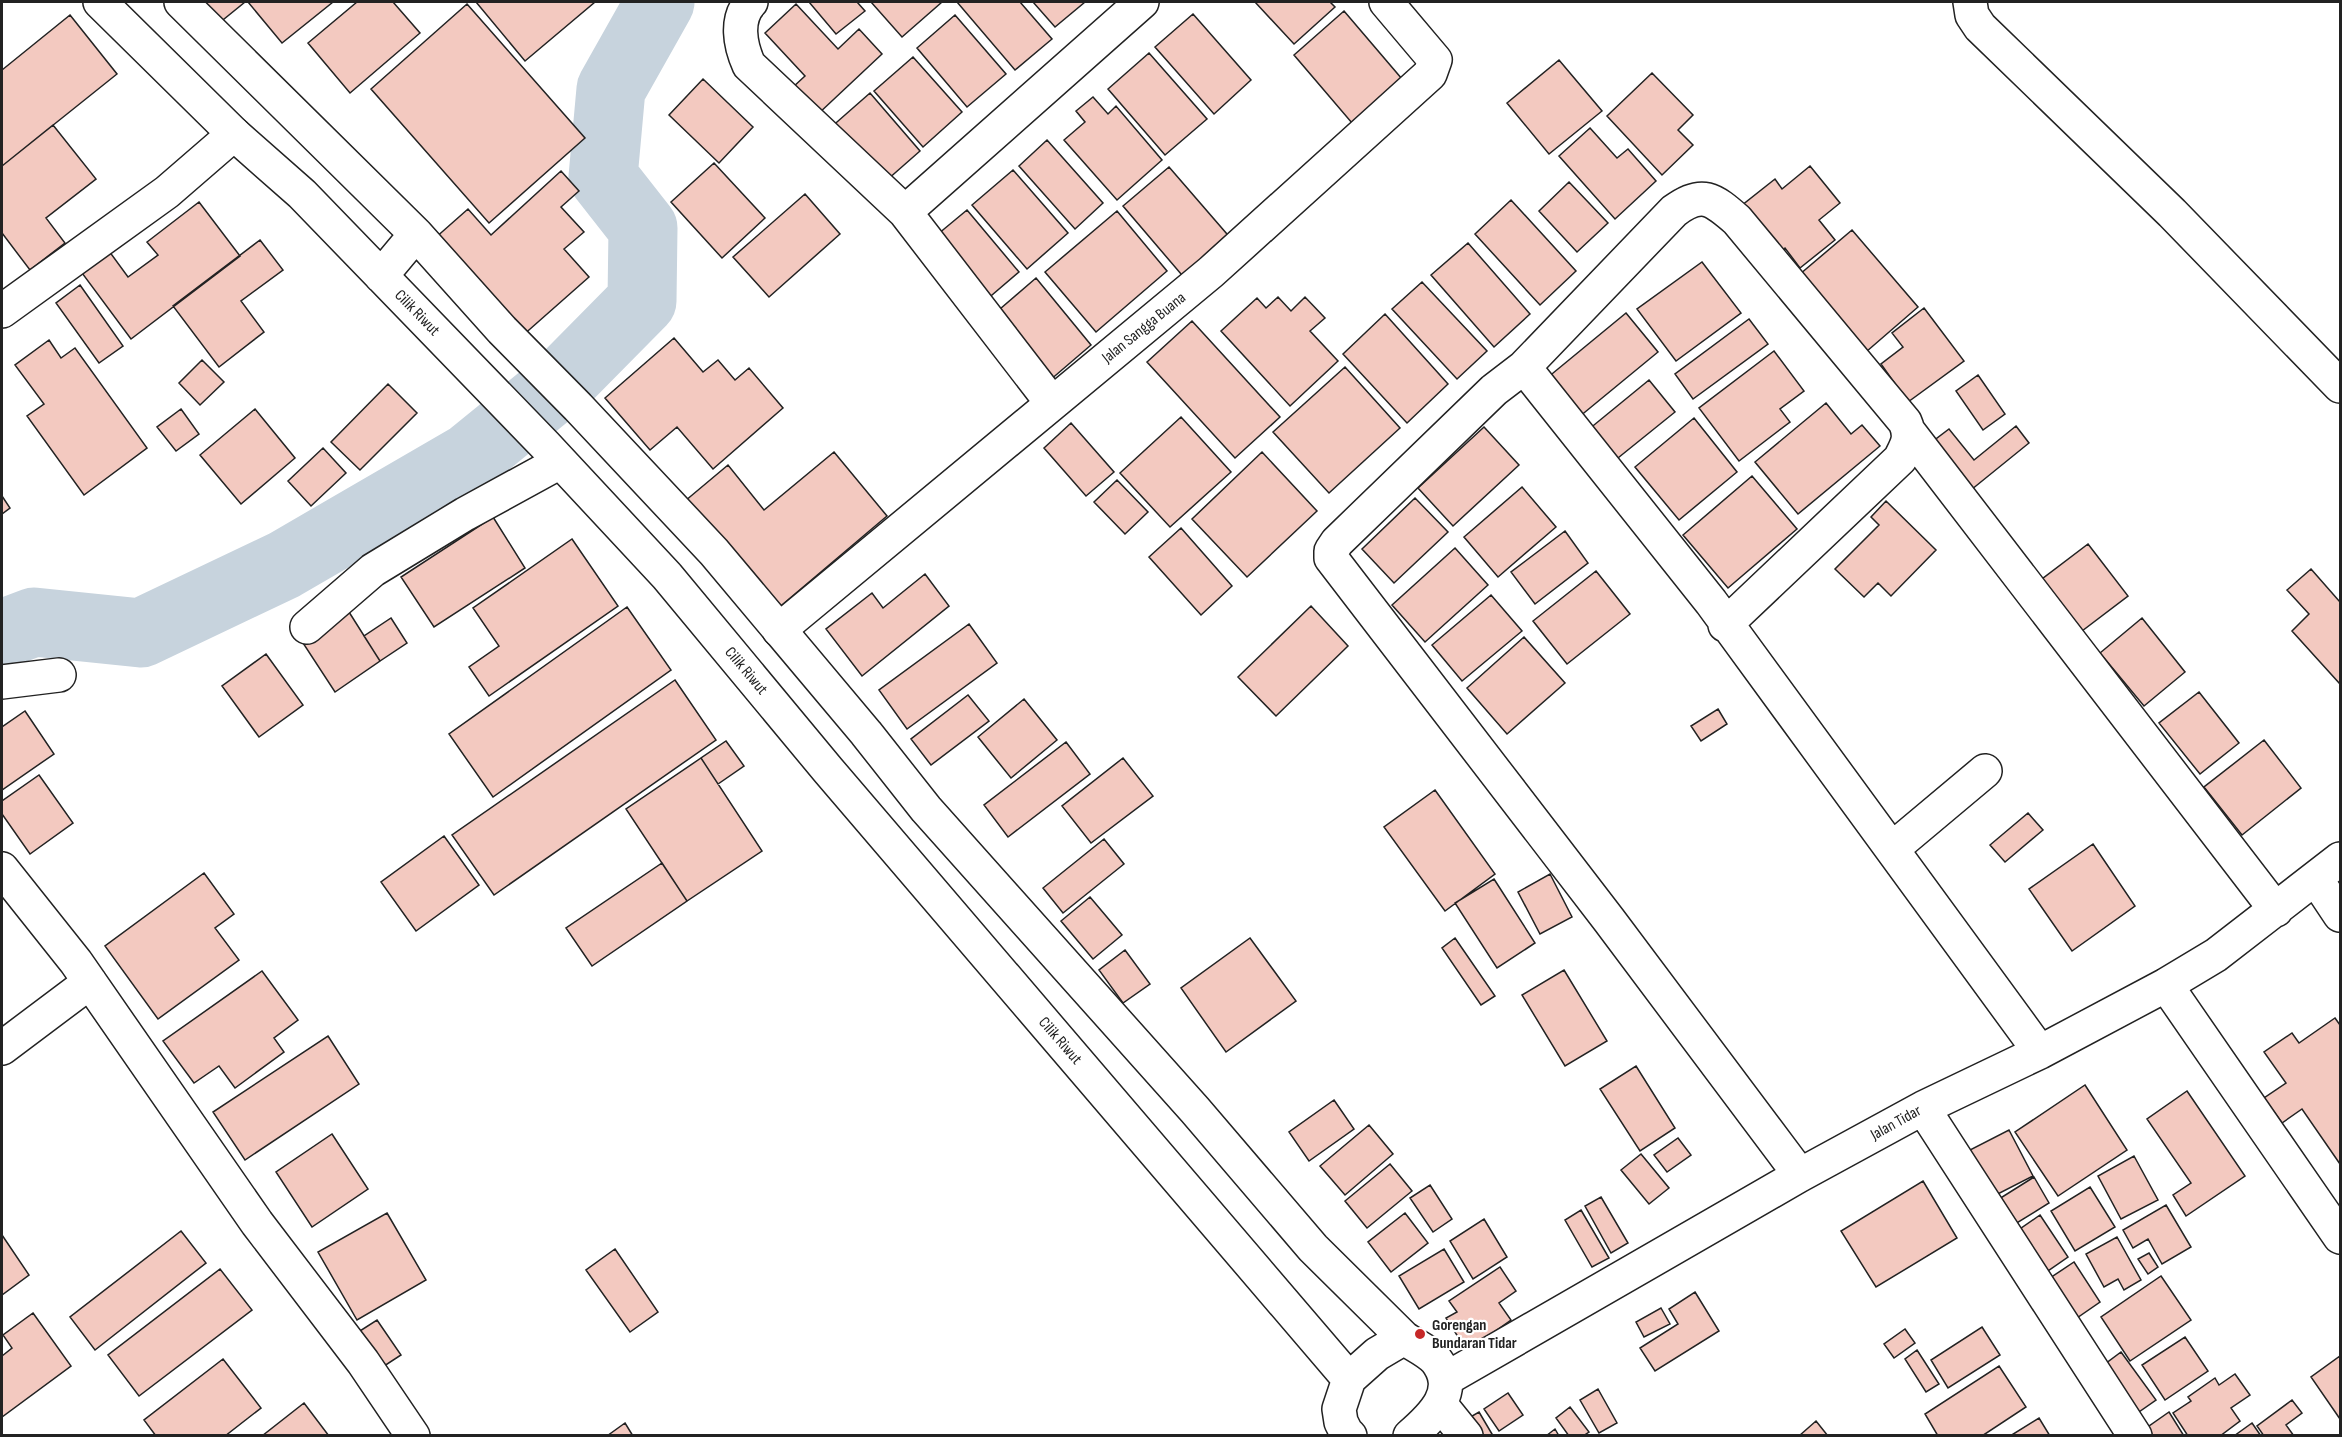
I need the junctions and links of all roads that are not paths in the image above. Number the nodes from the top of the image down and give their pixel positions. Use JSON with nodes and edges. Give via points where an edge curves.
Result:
{"nodes":[{"id":1,"x":100,"y":2,"type":"edge"},
{"id":2,"x":181,"y":2,"type":"edge"},
{"id":3,"x":751,"y":2,"type":"edge"},
{"id":4,"x":1142,"y":2,"type":"edge"},
{"id":5,"x":1970,"y":2,"type":"edge"},
{"id":6,"x":1402,"y":7,"type":"edge"},
{"id":7,"x":234,"y":134,"type":"junction"},
{"id":8,"x":905,"y":212,"type":"junction"},
{"id":9,"x":416,"y":234,"type":"junction"},
{"id":10,"x":381,"y":276,"type":"junction"},
{"id":11,"x":2,"y":311,"type":"edge"},
{"id":12,"x":1524,"y":367,"type":"junction"},
{"id":13,"x":2340,"y":386,"type":"edge"},
{"id":14,"x":1052,"y":403,"type":"junction"},
{"id":15,"x":1909,"y":432,"type":"junction"},
{"id":16,"x":553,"y":454,"type":"junction"},
{"id":17,"x":1725,"y":625,"type":"junction"},
{"id":18,"x":306,"y":627,"type":"dead end"},
{"id":19,"x":779,"y":630,"type":"junction"},
{"id":20,"x":60,"y":675,"type":"dead end"},
{"id":21,"x":2,"y":682,"type":"edge"},
{"id":22,"x":866,"y":733,"type":"junction"},
{"id":23,"x":828,"y":770,"type":"junction"},
{"id":24,"x":1985,"y":771,"type":"dead end"},
{"id":25,"x":1892,"y":849,"type":"junction"},
{"id":26,"x":2,"y":869,"type":"edge"},
{"id":27,"x":2328,"y":869,"type":"edge"},
{"id":28,"x":2276,"y":910,"type":"junction"},
{"id":29,"x":2340,"y":915,"type":"edge"},
{"id":30,"x":90,"y":982,"type":"junction"},
{"id":31,"x":2166,"y":985,"type":"junction"},
{"id":32,"x":2,"y":1048,"type":"edge"},
{"id":33,"x":2040,"y":1052,"type":"junction"},
{"id":34,"x":1923,"y":1108,"type":"junction"},
{"id":35,"x":1800,"y":1175,"type":"junction"},
{"id":36,"x":2340,"y":1237,"type":"edge"},
{"id":37,"x":1404,"y":1338,"type":"junction"},
{"id":38,"x":1350,"y":1379,"type":"junction"},
{"id":39,"x":1443,"y":1392,"type":"junction"},
{"id":40,"x":1346,"y":1434,"type":"edge"},
{"id":41,"x":413,"y":1436,"type":"edge"},
{"id":42,"x":1410,"y":1436,"type":"edge"},
{"id":43,"x":1466,"y":1436,"type":"edge"},
{"id":44,"x":2135,"y":1436,"type":"edge"}],
"edges":[{"from":1,"to":7,"type":"street","name":"Cilik Riwut"},
{"from":2,"to":9,"type":"street"},
{"from":3,"to":8,"type":"street","via":[[741,18],[742,49],[749,65]]},
{"from":4,"to":8,"type":"street"},
{"from":5,"to":13,"type":"street","via":[[1980,27],[2172,213]]},
{"from":6,"to":14,"type":"street","name":"Jalan Sangga Buana","via":[[1435,60],[1430,74],[1211,272]]},
{"from":7,"to":10,"type":"street","name":"Cilik Riwut","via":[[302,194]]},
{"from":7,"to":11,"type":"street","via":[[167,192]]},
{"from":8,"to":14,"type":"street"},
{"from":9,"to":10,"type":"street"},
{"from":9,"to":19,"type":"street","via":[[714,552]]},
{"from":10,"to":16,"type":"street","name":"Cilik Riwut"},
{"from":12,"to":15,"type":"street","via":[[1674,211],[1699,197],[1719,204],[1737,220]]},
{"from":12,"to":17,"type":"street","via":[[1711,602]]},
{"from":12,"to":35,"type":"street","via":[[1494,390],[1345,534],[1331,551],[1331,558]]},
{"from":14,"to":19,"type":"street","name":"Jalan Sangga Buana"},
{"from":15,"to":17,"type":"street","via":[[1900,459]]},
{"from":15,"to":28,"type":"street"},
{"from":16,"to":18,"type":"street","via":[[373,570]]},
{"from":16,"to":23,"type":"street","name":"Cilik Riwut","via":[[667,576]]},
{"from":17,"to":25,"type":"street"},
{"from":19,"to":22,"type":"street"},
{"from":20,"to":21,"type":"street"},
{"from":22,"to":23,"type":"street"},
{"from":22,"to":37,"type":"street","via":[[926,809],[1313,1248]]},
{"from":23,"to":38,"type":"street","name":"Cilik Riwut"},
{"from":24,"to":25,"type":"street"},
{"from":25,"to":33,"type":"street"},
{"from":26,"to":30,"type":"street"},
{"from":27,"to":28,"type":"street","name":"Jalan Tidar"},
{"from":27,"to":29,"type":"street"},
{"from":28,"to":31,"type":"street","name":"Jalan Tidar","via":[[2216,955]]},
{"from":30,"to":32,"type":"street"},
{"from":30,"to":41,"type":"street","via":[[257,1223],[363,1362]]},
{"from":31,"to":33,"type":"street","name":"Jalan Tidar"},
{"from":31,"to":36,"type":"street"},
{"from":33,"to":34,"type":"street","name":"Jalan Tidar"},
{"from":34,"to":35,"type":"street","name":"Jalan Tidar"},
{"from":34,"to":44,"type":"street"},
{"from":35,"to":39,"type":"street","name":"Jalan Tidar"},
{"from":37,"to":38,"type":"street","via":[[1377,1354]]},
{"from":37,"to":39,"type":"street","via":[[1435,1359]]},
{"from":38,"to":40,"type":"street","via":[[1339,1409]]},
{"from":39,"to":42,"type":"street","name":"Jalan Tidar"},
{"from":39,"to":43,"type":"street"}]}
